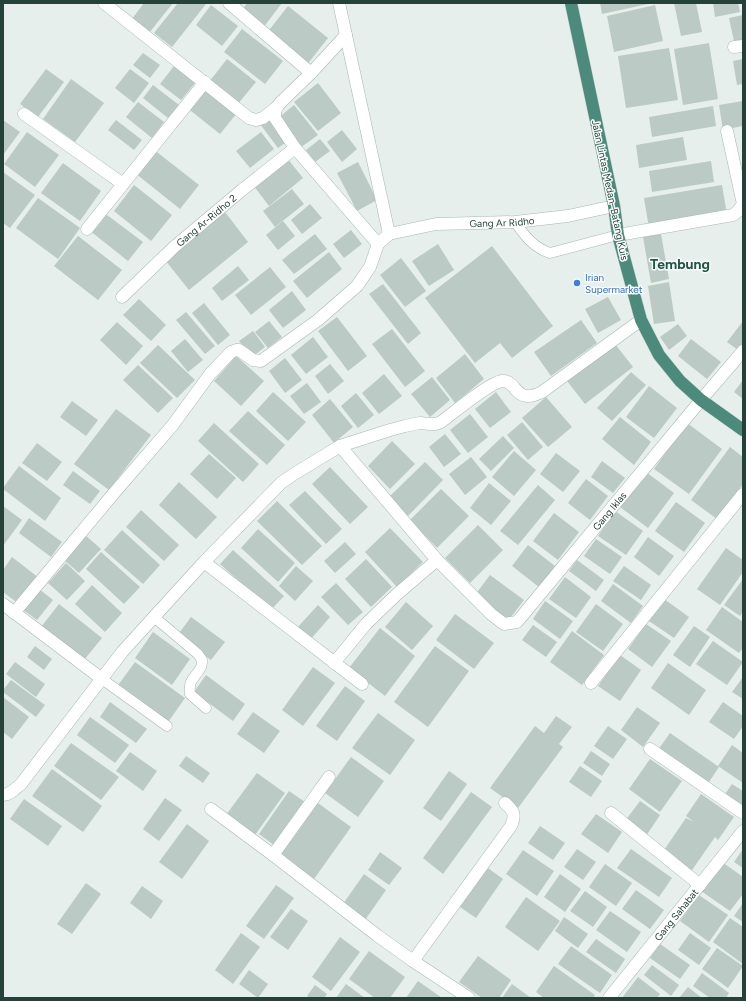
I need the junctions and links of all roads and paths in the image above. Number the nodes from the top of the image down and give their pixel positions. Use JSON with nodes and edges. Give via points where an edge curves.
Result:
{"nodes":[{"id":1,"x":104,"y":3,"type":"edge"},
{"id":2,"x":229,"y":3,"type":"edge"},
{"id":3,"x":340,"y":3,"type":"edge"},
{"id":4,"x":571,"y":3,"type":"edge"},
{"id":5,"x":346,"y":35,"type":"junction"},
{"id":6,"x":312,"y":73,"type":"junction"},
{"id":7,"x":205,"y":82,"type":"junction"},
{"id":8,"x":277,"y":107,"type":"junction"},
{"id":9,"x":24,"y":114,"type":"dead end"},
{"id":10,"x":727,"y":131,"type":"dead end"},
{"id":11,"x":295,"y":148,"type":"junction"},
{"id":12,"x":123,"y":184,"type":"junction"},
{"id":13,"x":614,"y":206,"type":"junction"},
{"id":14,"x":515,"y":222,"type":"junction"},
{"id":15,"x":87,"y":229,"type":"dead end"},
{"id":16,"x":389,"y":234,"type":"junction"},
{"id":17,"x":618,"y":235,"type":"junction"},
{"id":18,"x":378,"y":244,"type":"junction"},
{"id":19,"x":122,"y":297,"type":"dead end"},
{"id":20,"x":641,"y":320,"type":"junction"},
{"id":21,"x":743,"y":351,"type":"edge"},
{"id":22,"x":701,"y":400,"type":"junction"},
{"id":23,"x":743,"y":430,"type":"edge"},
{"id":24,"x":340,"y":446,"type":"junction"},
{"id":25,"x":743,"y":494,"type":"edge"},
{"id":26,"x":437,"y":560,"type":"junction"},
{"id":27,"x":204,"y":562,"type":"junction"},
{"id":28,"x":3,"y":604,"type":"edge"},
{"id":29,"x":14,"y":613,"type":"junction"},
{"id":30,"x":154,"y":616,"type":"junction"},
{"id":31,"x":334,"y":663,"type":"junction"},
{"id":32,"x":102,"y":679,"type":"junction"},
{"id":33,"x":591,"y":683,"type":"dead end"},
{"id":34,"x":362,"y":684,"type":"dead end"},
{"id":35,"x":206,"y":708,"type":"dead end"},
{"id":36,"x":167,"y":726,"type":"dead end"},
{"id":37,"x":650,"y":749,"type":"dead end"},
{"id":38,"x":329,"y":777,"type":"dead end"},
{"id":39,"x":3,"y":795,"type":"edge"},
{"id":40,"x":505,"y":803,"type":"dead end"},
{"id":41,"x":210,"y":809,"type":"dead end"},
{"id":42,"x":611,"y":813,"type":"dead end"},
{"id":43,"x":743,"y":813,"type":"edge"},
{"id":44,"x":743,"y":831,"type":"edge"},
{"id":45,"x":273,"y":855,"type":"junction"},
{"id":46,"x":700,"y":885,"type":"junction"},
{"id":47,"x":414,"y":961,"type":"junction"},
{"id":48,"x":469,"y":998,"type":"edge"},
{"id":49,"x":609,"y":998,"type":"edge"}],
"edges":[{"from":1,"to":7,"type":"street"},
{"from":2,"to":6,"type":"street"},
{"from":3,"to":5,"type":"street"},
{"from":4,"to":13,"type":"highway","name":"Jalan Lintas Medan–Batang Kuis"},
{"from":5,"to":6,"type":"street"},
{"from":5,"to":16,"type":"street"},
{"from":6,"to":8,"type":"street"},
{"from":7,"to":8,"type":"street","via":[[249,118],[263,118]]},
{"from":7,"to":12,"type":"street"},
{"from":8,"to":11,"type":"street","via":[[275,118]]},
{"from":9,"to":12,"type":"street"},
{"from":10,"to":17,"type":"street","via":[[743,204],[733,216]]},
{"from":11,"to":18,"type":"street"},
{"from":11,"to":19,"type":"street","name":"Gang Ar-Ridho 2","via":[[174,247]]},
{"from":12,"to":15,"type":"street"},
{"from":13,"to":14,"type":"street","name":"Gang Ar Ridho","via":[[568,216]]},
{"from":13,"to":17,"type":"highway","name":"Jalan Lintas Medan–Batang Kuis"},
{"from":14,"to":16,"type":"street","name":"Gang Ar Ridho","via":[[436,224]]},
{"from":14,"to":17,"type":"lane","via":[[540,249],[550,253]]},
{"from":16,"to":18,"type":"street"},
{"from":17,"to":20,"type":"highway","name":"Jalan Lintas Medan–Batang Kuis"},
{"from":18,"to":29,"type":"street","via":[[370,267],[357,286],[318,320],[261,361],[253,360],[239,350],[231,352],[210,374],[172,426]]},
{"from":20,"to":22,"type":"highway","name":"Jalan Lintas Medan–Batang Kuis","via":[[659,355],[680,381]]},
{"from":20,"to":24,"type":"street","via":[[542,392],[528,397],[521,395],[509,383],[500,382],[490,386],[436,424],[420,423]]},
{"from":21,"to":22,"type":"street","name":"Gang Iklas"},
{"from":22,"to":23,"type":"highway","name":"Jalan Lintas Medan–Batang Kuis"},
{"from":22,"to":26,"type":"street","name":"Gang Iklas","via":[[517,622],[504,624],[491,614]]},
{"from":24,"to":26,"type":"street"},
{"from":24,"to":27,"type":"street","via":[[281,483]]},
{"from":25,"to":33,"type":"street"},
{"from":26,"to":31,"type":"street","via":[[366,624]]},
{"from":27,"to":30,"type":"street"},
{"from":27,"to":31,"type":"street"},
{"from":28,"to":29,"type":"street"},
{"from":29,"to":32,"type":"street"},
{"from":30,"to":32,"type":"street"},
{"from":30,"to":35,"type":"lane","via":[[202,660],[201,668],[190,682],[189,688],[190,694]]},
{"from":31,"to":34,"type":"street"},
{"from":32,"to":36,"type":"lane"},
{"from":32,"to":39,"type":"street","via":[[21,784]]},
{"from":37,"to":43,"type":"street"},
{"from":38,"to":45,"type":"street"},
{"from":40,"to":47,"type":"street","via":[[514,814],[511,826]]},
{"from":41,"to":45,"type":"street"},
{"from":42,"to":46,"type":"street"},
{"from":44,"to":46,"type":"street","name":"Gang Sahabat"},
{"from":45,"to":47,"type":"street"},
{"from":46,"to":49,"type":"street","name":"Gang Sahabat"},
{"from":47,"to":48,"type":"street"}]}
